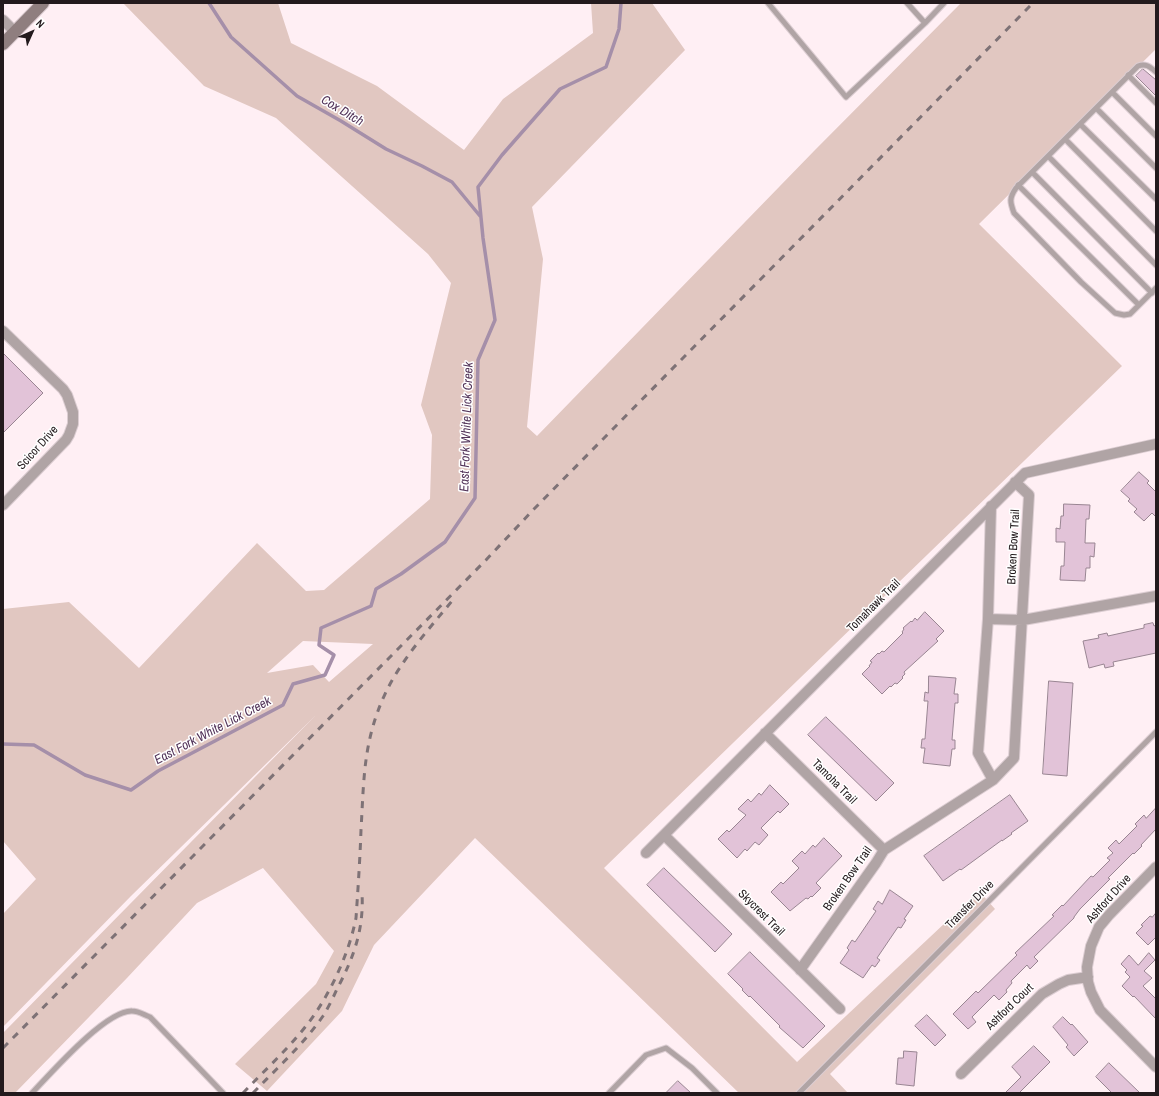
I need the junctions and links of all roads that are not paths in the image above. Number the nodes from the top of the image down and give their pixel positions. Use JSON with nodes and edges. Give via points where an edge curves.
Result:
{"nodes":[{"id":1,"x":43,"y":3,"type":"edge"},
{"id":2,"x":768,"y":3,"type":"edge"},
{"id":3,"x":907,"y":3,"type":"edge"},
{"id":4,"x":944,"y":3,"type":"edge"},
{"id":5,"x":3,"y":20,"type":"edge"},
{"id":6,"x":925,"y":23,"type":"junction"},
{"id":7,"x":15,"y":32,"type":"junction"},
{"id":8,"x":3,"y":44,"type":"edge"},
{"id":9,"x":1156,"y":72,"type":"edge"},
{"id":10,"x":1128,"y":75,"type":"junction"},
{"id":11,"x":1112,"y":92,"type":"junction"},
{"id":12,"x":1156,"y":103,"type":"edge"},
{"id":13,"x":1096,"y":108,"type":"junction"},
{"id":14,"x":1080,"y":124,"type":"junction"},
{"id":15,"x":1156,"y":136,"type":"edge"},
{"id":16,"x":1065,"y":139,"type":"junction"},
{"id":17,"x":1048,"y":156,"type":"junction"},
{"id":18,"x":1156,"y":168,"type":"edge"},
{"id":19,"x":1032,"y":172,"type":"junction"},
{"id":20,"x":1018,"y":185,"type":"junction"},
{"id":21,"x":1156,"y":199,"type":"edge"},
{"id":22,"x":1156,"y":231,"type":"edge"},
{"id":23,"x":1156,"y":265,"type":"edge"},
{"id":24,"x":1156,"y":288,"type":"edge"},
{"id":25,"x":1152,"y":293,"type":"junction"},
{"id":26,"x":1139,"y":305,"type":"junction"},
{"id":27,"x":3,"y":332,"type":"edge"},
{"id":28,"x":1156,"y":444,"type":"edge"},
{"id":29,"x":1016,"y":482,"type":"junction"},
{"id":30,"x":3,"y":505,"type":"edge"},
{"id":31,"x":991,"y":506,"type":"junction"},
{"id":32,"x":1156,"y":596,"type":"edge"},
{"id":33,"x":988,"y":619,"type":"junction"},
{"id":34,"x":1023,"y":620,"type":"junction"},
{"id":35,"x":1156,"y":732,"type":"edge"},
{"id":36,"x":766,"y":733,"type":"junction"},
{"id":37,"x":993,"y":780,"type":"junction"},
{"id":38,"x":664,"y":835,"type":"junction"},
{"id":39,"x":884,"y":850,"type":"junction"},
{"id":40,"x":646,"y":853,"type":"dead end"},
{"id":41,"x":1156,"y":867,"type":"edge"},
{"id":42,"x":800,"y":970,"type":"junction"},
{"id":43,"x":1088,"y":977,"type":"junction"},
{"id":44,"x":840,"y":1009,"type":"dead end"},
{"id":45,"x":1156,"y":1067,"type":"edge"},
{"id":46,"x":961,"y":1074,"type":"dead end"},
{"id":47,"x":32,"y":1093,"type":"edge"},
{"id":48,"x":223,"y":1093,"type":"edge"},
{"id":49,"x":609,"y":1093,"type":"edge"},
{"id":50,"x":717,"y":1093,"type":"edge"},
{"id":51,"x":799,"y":1093,"type":"edge"}],
"edges":[{"from":1,"to":7,"type":"main road"},
{"from":2,"to":6,"type":"lane","via":[[846,97]]},
{"from":3,"to":6,"type":"lane"},
{"from":4,"to":6,"type":"lane"},
{"from":5,"to":7,"type":"street"},
{"from":7,"to":8,"type":"main road"},
{"from":9,"to":10,"type":"lane","via":[[1143,64]]},
{"from":10,"to":11,"type":"lane"},
{"from":10,"to":12,"type":"lane"},
{"from":11,"to":13,"type":"lane"},
{"from":11,"to":15,"type":"lane"},
{"from":13,"to":14,"type":"lane"},
{"from":13,"to":18,"type":"lane"},
{"from":14,"to":16,"type":"lane"},
{"from":14,"to":21,"type":"lane"},
{"from":16,"to":17,"type":"lane"},
{"from":16,"to":22,"type":"lane"},
{"from":17,"to":19,"type":"lane"},
{"from":17,"to":23,"type":"lane"},
{"from":19,"to":20,"type":"lane"},
{"from":19,"to":25,"type":"lane"},
{"from":20,"to":26,"type":"lane"},
{"from":20,"to":26,"type":"lane","via":[[1010,196],[1014,213],[1081,282],[1115,313],[1130,314]]},
{"from":24,"to":25,"type":"lane"},
{"from":25,"to":26,"type":"lane"},
{"from":27,"to":30,"type":"street","name":"Scicor Drive","via":[[63,389],[73,412],[72,428],[66,440]]},
{"from":28,"to":29,"type":"street","name":"Tomahawk Trail","via":[[1025,473]]},
{"from":29,"to":31,"type":"street","name":"Tomahawk Trail"},
{"from":29,"to":34,"type":"street","name":"Broken Bow Trail","via":[[1029,495]]},
{"from":31,"to":33,"type":"street","name":"Broken Bow Trail"},
{"from":31,"to":36,"type":"street","name":"Tomahawk Trail"},
{"from":32,"to":34,"type":"street"},
{"from":33,"to":34,"type":"street"},
{"from":33,"to":37,"type":"street","name":"Broken Bow Trail","via":[[978,753]]},
{"from":34,"to":37,"type":"street","name":"Broken Bow Trail","via":[[1014,758]]},
{"from":35,"to":51,"type":"lane","name":"Transfer Drive"},
{"from":36,"to":38,"type":"street","name":"Tomahawk Trail"},
{"from":36,"to":39,"type":"street","name":"Tamoha Trail"},
{"from":37,"to":39,"type":"street","name":"Broken Bow Trail"},
{"from":38,"to":40,"type":"street","name":"Tomahawk Trail"},
{"from":38,"to":42,"type":"street","name":"Skycrest Trail"},
{"from":39,"to":42,"type":"street","name":"Broken Bow Trail"},
{"from":41,"to":43,"type":"street","name":"Ashford Drive","via":[[1096,932],[1088,956]]},
{"from":42,"to":44,"type":"street","name":"Skycrest Trail"},
{"from":43,"to":45,"type":"street","name":"Ashford Drive","via":[[1091,992],[1102,1014]]},
{"from":43,"to":46,"type":"street","name":"Ashford Court","via":[[1068,980],[1046,991]]},
{"from":47,"to":48,"type":"lane","via":[[95,1029],[115,1016],[132,1011],[150,1017]]},
{"from":49,"to":50,"type":"lane","via":[[646,1055],[666,1048],[692,1068]]}]}
